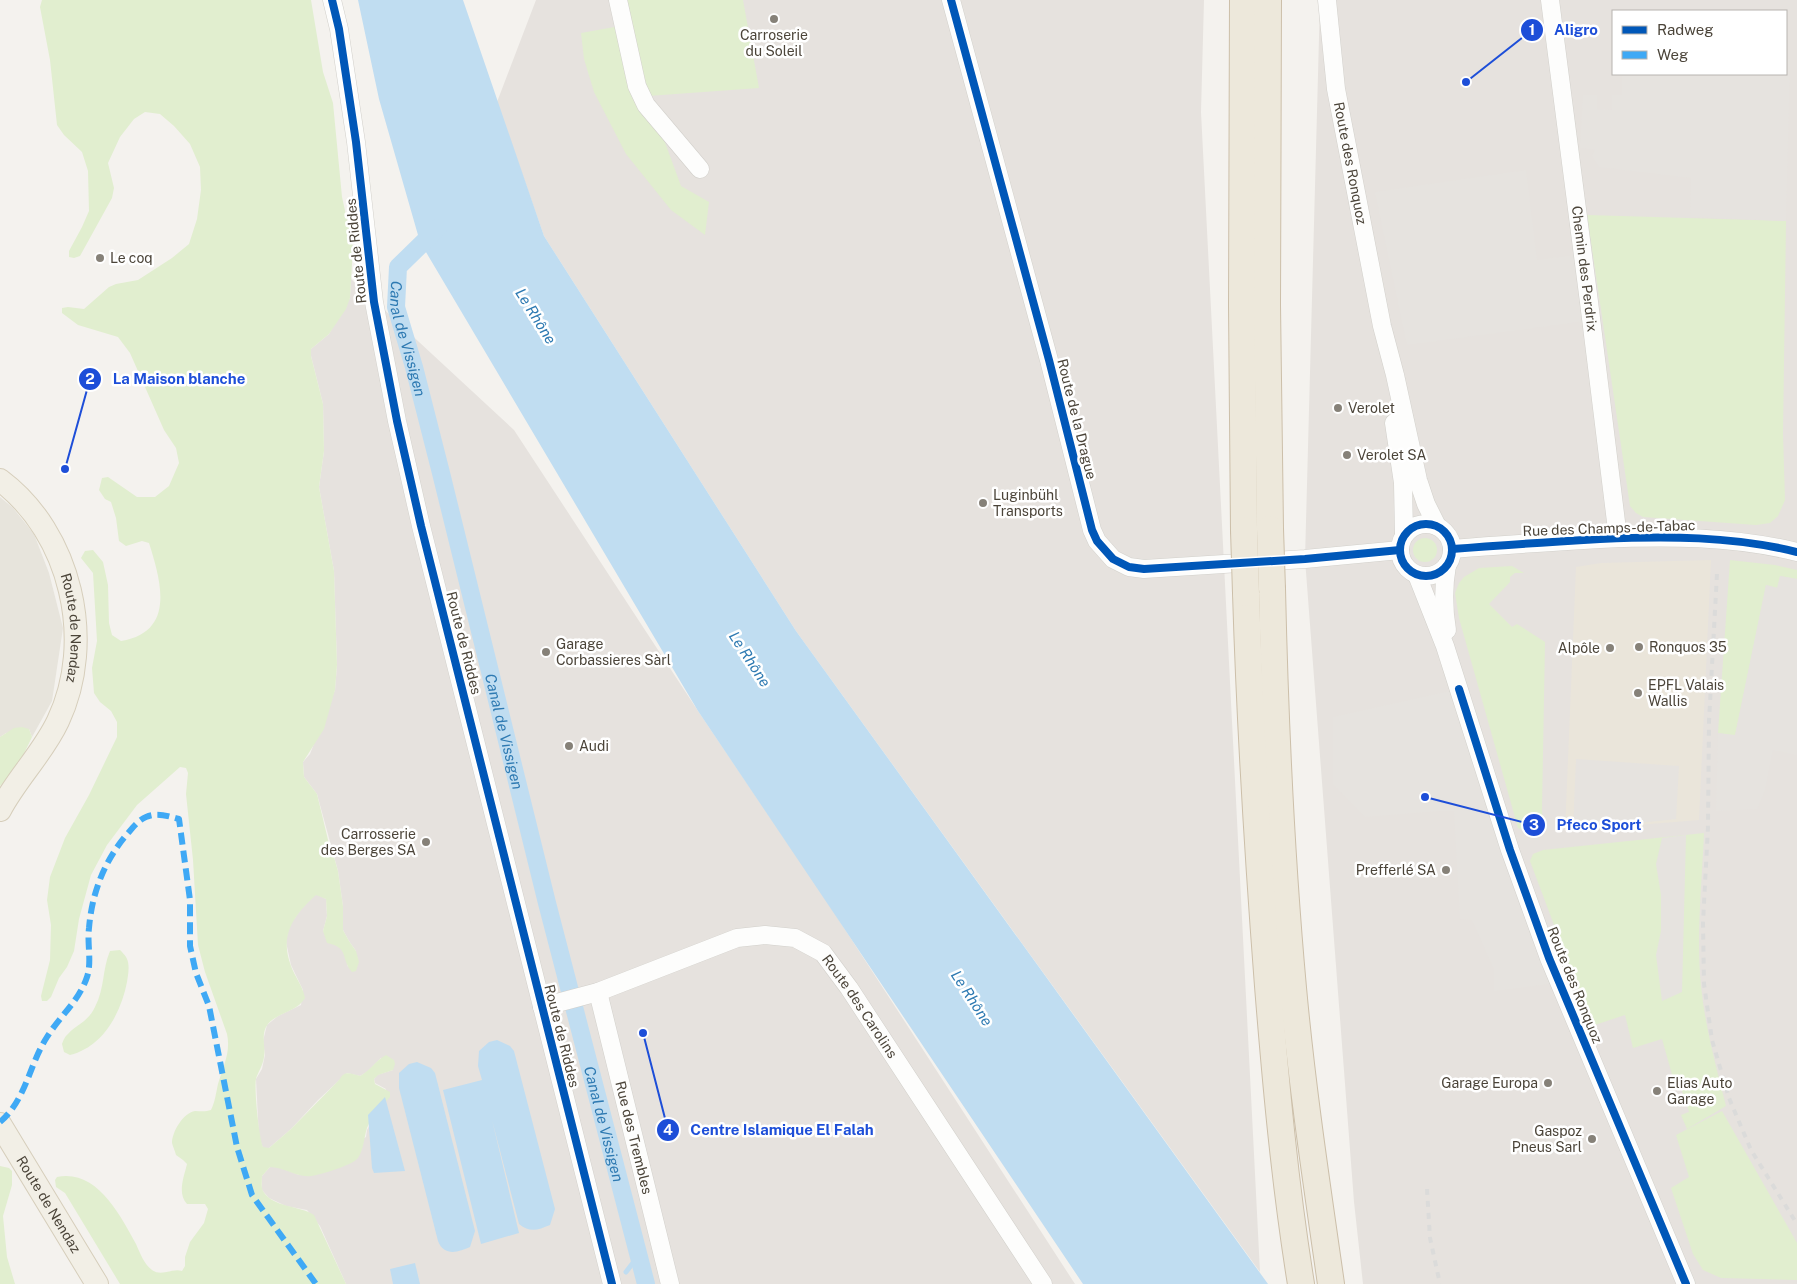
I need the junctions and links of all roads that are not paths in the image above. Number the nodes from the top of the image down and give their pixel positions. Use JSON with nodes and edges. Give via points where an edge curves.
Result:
{"nodes":[{"id":1,"x":332,"y":0,"type":"edge"},
{"id":2,"x":618,"y":0,"type":"edge"},
{"id":3,"x":952,"y":0,"type":"edge"},
{"id":4,"x":1243,"y":0,"type":"edge"},
{"id":5,"x":1268,"y":0,"type":"edge"},
{"id":6,"x":1327,"y":0,"type":"edge"},
{"id":7,"x":1550,"y":0,"type":"edge"},
{"id":8,"x":700,"y":169,"type":"dead end"},
{"id":9,"x":1382,"y":326,"type":"junction"},
{"id":10,"x":0,"y":480,"type":"edge"},
{"id":11,"x":1437,"y":526,"type":"junction"},
{"id":12,"x":1618,"y":538,"type":"junction"},
{"id":13,"x":1402,"y":542,"type":"junction"},
{"id":14,"x":1797,"y":552,"type":"edge"},
{"id":15,"x":1449,"y":557,"type":"junction"},
{"id":16,"x":1417,"y":575,"type":"junction"},
{"id":17,"x":1459,"y":689,"type":"junction"},
{"id":18,"x":0,"y":810,"type":"edge"},
{"id":19,"x":598,"y":992,"type":"junction"},
{"id":20,"x":542,"y":1007,"type":"junction"},
{"id":21,"x":0,"y":1124,"type":"edge"},
{"id":22,"x":97,"y":1284,"type":"edge"},
{"id":23,"x":612,"y":1284,"type":"edge"},
{"id":24,"x":670,"y":1284,"type":"edge"},
{"id":25,"x":1043,"y":1284,"type":"edge"},
{"id":26,"x":1301,"y":1284,"type":"edge"},
{"id":27,"x":1331,"y":1284,"type":"edge"},
{"id":28,"x":1686,"y":1284,"type":"edge"}],
"edges":[{"from":1,"to":20,"type":"street","name":"Route de Riddes","via":[[348,77],[374,302],[387,374],[421,526]]},
{"from":2,"to":8,"type":"street","via":[[638,86],[646,105]]},
{"from":3,"to":13,"type":"street","name":"Route de la Drague","via":[[1050,360],[1086,507],[1095,537],[1104,551],[1121,564],[1144,569],[1305,559]]},
{"from":4,"to":26,"type":"highway","bridge":true,"via":[[1244,530],[1251,731],[1274,1058]]},
{"from":5,"to":27,"type":"highway","bridge":true,"via":[[1270,529],[1279,780],[1294,990]]},
{"from":6,"to":9,"type":"street","name":"Route des Ronquoz","via":[[1336,89]]},
{"from":7,"to":12,"type":"street","name":"Chemin des Perdrix"},
{"from":9,"to":11,"type":"street","name":"Route des Ronquoz","via":[[1418,480]]},
{"from":9,"to":13,"type":"street","name":"Route des Ronquoz","via":[[1404,483]]},
{"from":10,"to":18,"type":"main road","name":"Route de Nendaz","via":[[29,508],[57,552],[70,591],[76,641],[71,682],[59,720]]},
{"from":11,"to":13,"type":"street","via":[[1419,525],[1411,529]]},
{"from":11,"to":15,"type":"street","via":[[1447,536]]},
{"from":12,"to":14,"type":"street","name":"Rue des Champs-de-Tabac","via":[[1716,539]]},
{"from":12,"to":15,"type":"street","name":"Rue des Champs-de-Tabac","via":[[1518,543]]},
{"from":13,"to":16,"type":"street","via":[[1403,563]]},
{"from":15,"to":16,"type":"street","via":[[1440,572],[1431,576]]},
{"from":15,"to":17,"type":"street","name":"Route des Ronquoz","via":[[1444,584],[1445,618]]},
{"from":16,"to":17,"type":"street","name":"Route des Ronquoz"},
{"from":17,"to":28,"type":"street","name":"Route des Ronquoz","via":[[1510,850],[1549,958]]},
{"from":19,"to":20,"type":"street","name":"Route des Carolins"},
{"from":19,"to":24,"type":"street","name":"Rue des Trembles"},
{"from":19,"to":25,"type":"street","name":"Route des Carolins","via":[[737,938],[765,935],[795,938],[823,953]]},
{"from":20,"to":23,"type":"street","name":"Route de Riddes"},
{"from":21,"to":22,"type":"main road","name":"Route de Nendaz"}]}
